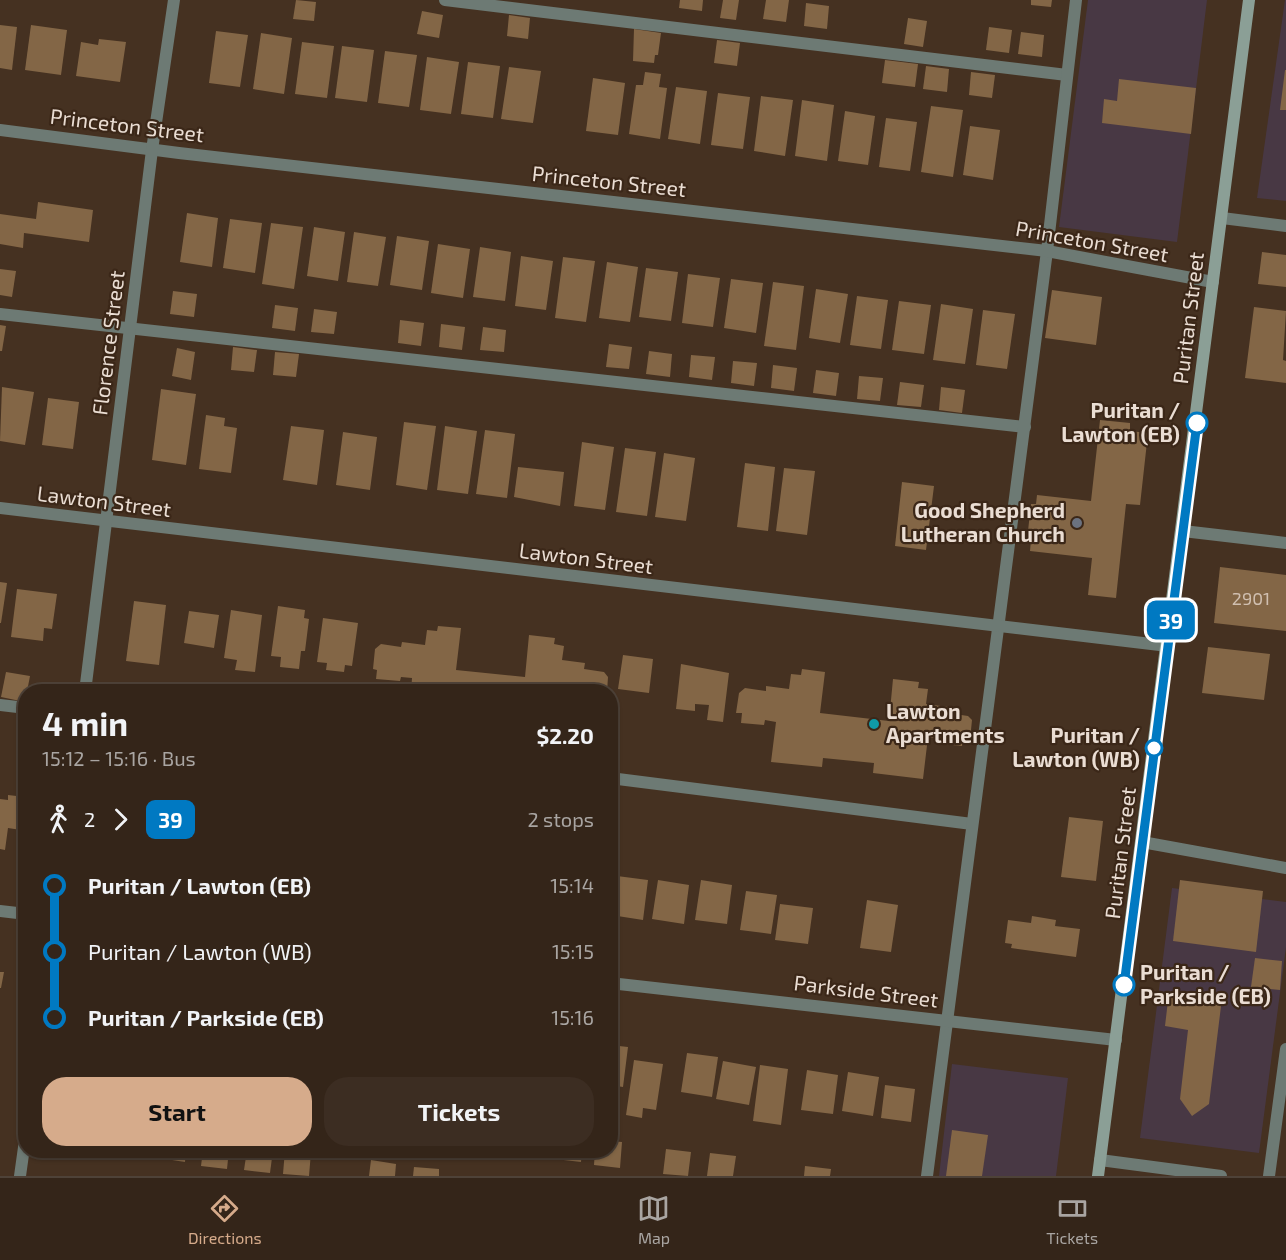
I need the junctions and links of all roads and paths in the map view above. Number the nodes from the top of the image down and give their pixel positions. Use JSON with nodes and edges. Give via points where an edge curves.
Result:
{"nodes":[{"id":1,"x":174,"y":0,"type":"edge"},
{"id":2,"x":445,"y":0,"type":"edge"},
{"id":3,"x":1076,"y":0,"type":"edge"},
{"id":4,"x":1249,"y":0,"type":"edge"},
{"id":5,"x":1067,"y":75,"type":"junction"},
{"id":6,"x":0,"y":130,"type":"edge"},
{"id":7,"x":152,"y":150,"type":"junction"},
{"id":8,"x":1222,"y":218,"type":"junction"},
{"id":9,"x":1286,"y":226,"type":"edge"},
{"id":10,"x":1047,"y":251,"type":"junction"},
{"id":11,"x":1213,"y":282,"type":"junction"},
{"id":12,"x":0,"y":314,"type":"edge"},
{"id":13,"x":130,"y":330,"type":"junction"},
{"id":14,"x":1025,"y":427,"type":"junction"},
{"id":15,"x":0,"y":508,"type":"edge"},
{"id":16,"x":107,"y":522,"type":"junction"},
{"id":17,"x":1183,"y":531,"type":"junction"},
{"id":18,"x":1286,"y":543,"type":"edge"},
{"id":19,"x":999,"y":626,"type":"junction"},
{"id":20,"x":1168,"y":646,"type":"junction"},
{"id":21,"x":86,"y":684,"type":"edge"},
{"id":22,"x":0,"y":705,"type":"edge"},
{"id":23,"x":18,"y":707,"type":"edge"},
{"id":24,"x":618,"y":779,"type":"edge"},
{"id":25,"x":972,"y":824,"type":"junction"},
{"id":26,"x":1142,"y":842,"type":"junction"},
{"id":27,"x":1286,"y":868,"type":"edge"},
{"id":28,"x":0,"y":910,"type":"edge"},
{"id":29,"x":18,"y":913,"type":"edge"},
{"id":30,"x":618,"y":984,"type":"edge"},
{"id":31,"x":947,"y":1021,"type":"junction"},
{"id":32,"x":1116,"y":1040,"type":"junction"},
{"id":33,"x":1286,"y":1049,"type":"edge"},
{"id":34,"x":23,"y":1158,"type":"edge"},
{"id":35,"x":1100,"y":1160,"type":"junction"},
{"id":36,"x":20,"y":1176,"type":"edge"},
{"id":37,"x":927,"y":1176,"type":"edge"},
{"id":38,"x":1098,"y":1176,"type":"edge"},
{"id":39,"x":1221,"y":1176,"type":"edge"},
{"id":40,"x":1269,"y":1176,"type":"edge"}],
"edges":[{"from":1,"to":7,"type":"street","name":"Florence Street"},
{"from":2,"to":5,"type":"street"},
{"from":3,"to":5,"type":"street"},
{"from":4,"to":8,"type":"street","name":"Puritan Street"},
{"from":5,"to":10,"type":"street"},
{"from":6,"to":7,"type":"street","name":"Princeton Street"},
{"from":7,"to":10,"type":"street","name":"Princeton Street"},
{"from":7,"to":13,"type":"street","name":"Florence Street"},
{"from":8,"to":9,"type":"street"},
{"from":8,"to":11,"type":"street","name":"Puritan Street"},
{"from":10,"to":11,"type":"street","name":"Princeton Street"},
{"from":10,"to":14,"type":"street"},
{"from":11,"to":17,"type":"street","name":"Puritan Street"},
{"from":12,"to":13,"type":"street"},
{"from":13,"to":14,"type":"street"},
{"from":13,"to":16,"type":"street","name":"Florence Street"},
{"from":14,"to":19,"type":"street"},
{"from":15,"to":16,"type":"street","name":"Lawton Street"},
{"from":16,"to":19,"type":"street","name":"Lawton Street"},
{"from":16,"to":21,"type":"street","name":"Florence Street"},
{"from":17,"to":18,"type":"street"},
{"from":17,"to":20,"type":"street","name":"Puritan Street"},
{"from":19,"to":20,"type":"street","name":"Lawton Street"},
{"from":19,"to":25,"type":"street"},
{"from":20,"to":26,"type":"street","name":"Puritan Street"},
{"from":22,"to":23,"type":"street"},
{"from":24,"to":25,"type":"street"},
{"from":25,"to":31,"type":"street"},
{"from":26,"to":27,"type":"street"},
{"from":26,"to":32,"type":"street","name":"Puritan Street"},
{"from":28,"to":29,"type":"street"},
{"from":30,"to":31,"type":"street","name":"Parkside Street"},
{"from":31,"to":32,"type":"street","name":"Parkside Street"},
{"from":31,"to":37,"type":"street"},
{"from":32,"to":35,"type":"street","name":"Puritan Street"},
{"from":33,"to":40,"type":"street"},
{"from":34,"to":36,"type":"street"},
{"from":35,"to":38,"type":"street","name":"Puritan Street"},
{"from":35,"to":39,"type":"street"}]}
